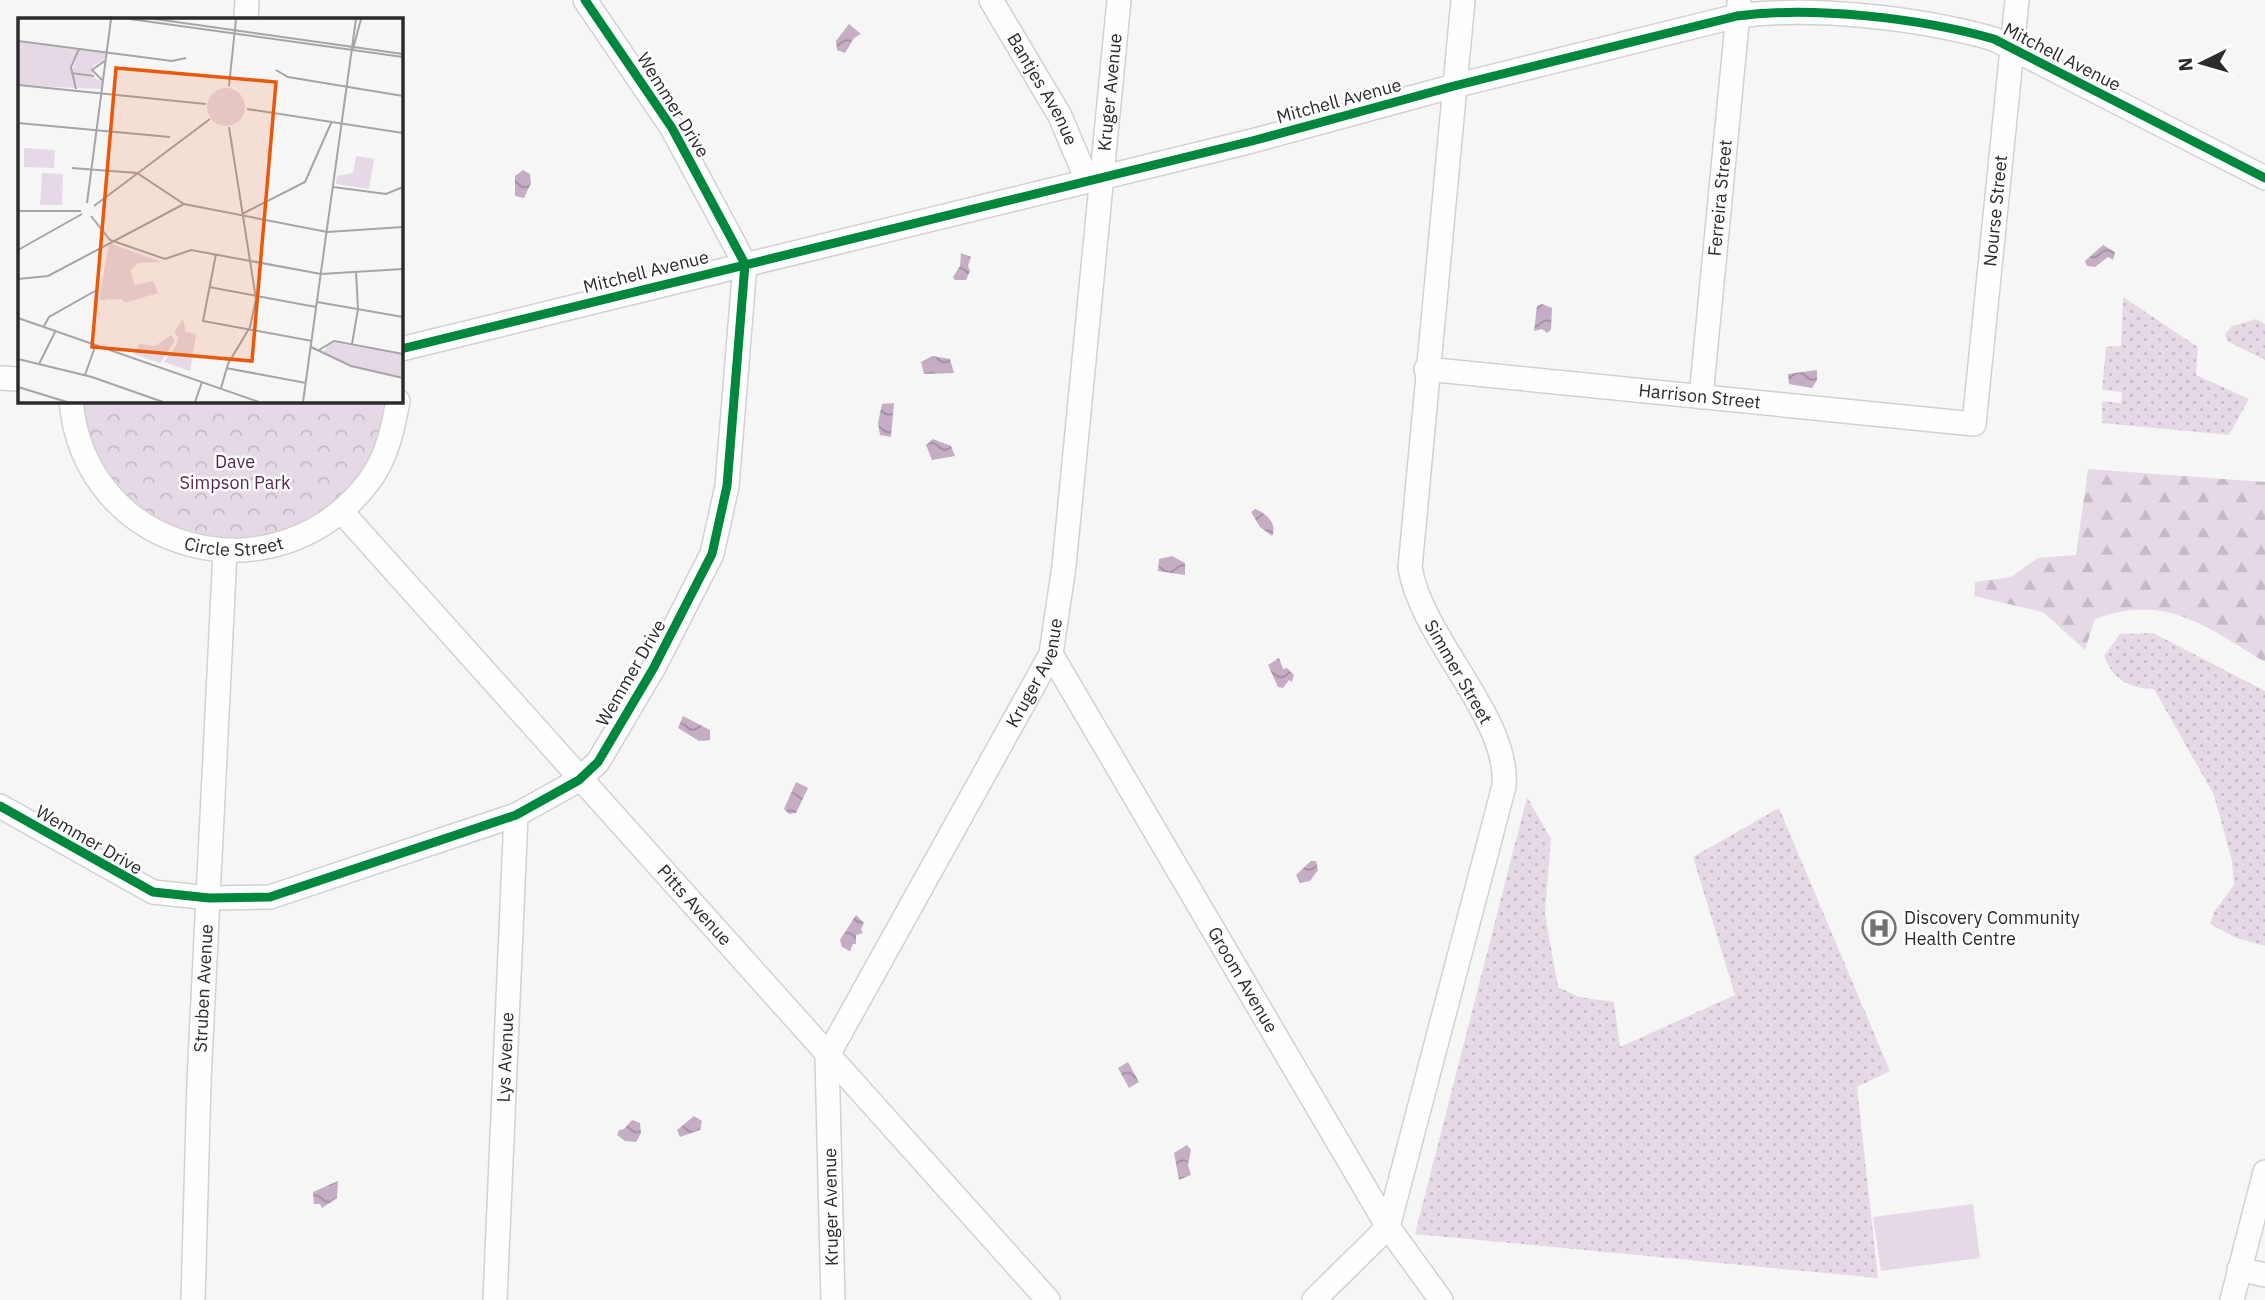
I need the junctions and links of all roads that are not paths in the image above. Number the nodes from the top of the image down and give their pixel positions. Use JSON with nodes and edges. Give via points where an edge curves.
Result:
{"nodes":[{"id":1,"x":247,"y":0,"type":"edge"},
{"id":2,"x":585,"y":0,"type":"edge"},
{"id":3,"x":991,"y":0,"type":"edge"},
{"id":4,"x":1119,"y":0,"type":"edge"},
{"id":5,"x":1463,"y":0,"type":"edge"},
{"id":6,"x":2017,"y":0,"type":"edge"},
{"id":7,"x":1738,"y":8,"type":"edge"},
{"id":8,"x":246,"y":18,"type":"edge"},
{"id":9,"x":2013,"y":47,"type":"junction"},
{"id":10,"x":1454,"y":86,"type":"junction"},
{"id":11,"x":2265,"y":178,"type":"edge"},
{"id":12,"x":1094,"y":179,"type":"junction"},
{"id":13,"x":745,"y":264,"type":"junction"},
{"id":14,"x":402,"y":349,"type":"edge"},
{"id":15,"x":1426,"y":369,"type":"junction"},
{"id":16,"x":0,"y":379,"type":"edge"},
{"id":17,"x":18,"y":379,"type":"edge"},
{"id":18,"x":1700,"y":397,"type":"junction"},
{"id":19,"x":71,"y":402,"type":"edge"},
{"id":20,"x":398,"y":402,"type":"edge"},
{"id":21,"x":1974,"y":424,"type":"joint"},
{"id":22,"x":342,"y":512,"type":"junction"},
{"id":23,"x":225,"y":552,"type":"junction"},
{"id":24,"x":1051,"y":654,"type":"junction"},
{"id":25,"x":579,"y":780,"type":"junction"},
{"id":26,"x":0,"y":806,"type":"edge"},
{"id":27,"x":516,"y":815,"type":"junction"},
{"id":28,"x":209,"y":898,"type":"junction"},
{"id":29,"x":827,"y":1057,"type":"junction"},
{"id":30,"x":2265,"y":1172,"type":"edge"},
{"id":31,"x":1388,"y":1227,"type":"junction"},
{"id":32,"x":2239,"y":1269,"type":"junction"},
{"id":33,"x":2265,"y":1275,"type":"edge"},
{"id":34,"x":193,"y":1300,"type":"edge"},
{"id":35,"x":495,"y":1300,"type":"edge"},
{"id":36,"x":833,"y":1300,"type":"edge"},
{"id":37,"x":1048,"y":1300,"type":"edge"},
{"id":38,"x":1314,"y":1300,"type":"edge"},
{"id":39,"x":1441,"y":1300,"type":"edge"},
{"id":40,"x":2232,"y":1300,"type":"edge"}],
"edges":[{"from":1,"to":8,"type":"street"},
{"from":2,"to":13,"type":"street","name":"Wemmer Drive","via":[[672,128]]},
{"from":3,"to":12,"type":"street","name":"Bantjes Avenue"},
{"from":4,"to":12,"type":"street","name":"Kruger Avenue"},
{"from":5,"to":10,"type":"street","name":"Simmer Street"},
{"from":6,"to":9,"type":"street","name":"Nourse Street"},
{"from":7,"to":9,"type":"street","name":"Mitchell Avenue","via":[[1860,17],[1969,32]]},
{"from":7,"to":10,"type":"street","name":"Mitchell Avenue"},
{"from":7,"to":18,"type":"street","name":"Ferreira Street"},
{"from":9,"to":11,"type":"street","name":"Mitchell Avenue"},
{"from":9,"to":21,"type":"street","name":"Nourse Street"},
{"from":10,"to":12,"type":"street","name":"Mitchell Avenue"},
{"from":10,"to":15,"type":"street","name":"Simmer Street"},
{"from":12,"to":13,"type":"street","name":"Mitchell Avenue"},
{"from":12,"to":24,"type":"street","name":"Kruger Avenue","via":[[1064,566]]},
{"from":13,"to":14,"type":"street","name":"Mitchell Avenue"},
{"from":13,"to":25,"type":"street","name":"Wemmer Drive","via":[[727,486],[712,554],[598,762]]},
{"from":15,"to":18,"type":"street","name":"Harrison Street"},
{"from":15,"to":31,"type":"street","name":"Simmer Street","via":[[1410,548],[1414,589],[1495,736],[1506,768]]},
{"from":16,"to":17,"type":"street"},
{"from":18,"to":21,"type":"street","name":"Harrison Street"},
{"from":19,"to":23,"type":"street","name":"Circle Street","via":[[83,453],[126,511],[156,532],[189,546]]},
{"from":20,"to":22,"type":"street","name":"Circle Street","via":[[391,439],[371,479]]},
{"from":22,"to":23,"type":"street","name":"Circle Street","via":[[316,531],[287,543]]},
{"from":22,"to":25,"type":"street","name":"Pitts Avenue"},
{"from":23,"to":28,"type":"street","name":"Struben Avenue"},
{"from":24,"to":29,"type":"street","name":"Kruger Avenue"},
{"from":24,"to":31,"type":"street","name":"Groom Avenue"},
{"from":25,"to":27,"type":"street","name":"Wemmer Drive"},
{"from":25,"to":29,"type":"street","name":"Pitts Avenue"},
{"from":26,"to":28,"type":"street","name":"Wemmer Drive","via":[[138,887]]},
{"from":27,"to":28,"type":"street","name":"Wemmer Drive","via":[[296,891],[270,897]]},
{"from":27,"to":35,"type":"street","name":"Lys Avenue"},
{"from":28,"to":34,"type":"street","name":"Struben Avenue"},
{"from":29,"to":36,"type":"street","name":"Kruger Avenue"},
{"from":29,"to":37,"type":"street","name":"Pitts Avenue"},
{"from":30,"to":32,"type":"street"},
{"from":31,"to":38,"type":"street"},
{"from":31,"to":39,"type":"street","name":"Groom Avenue"},
{"from":32,"to":33,"type":"street"},
{"from":32,"to":40,"type":"street"}]}
